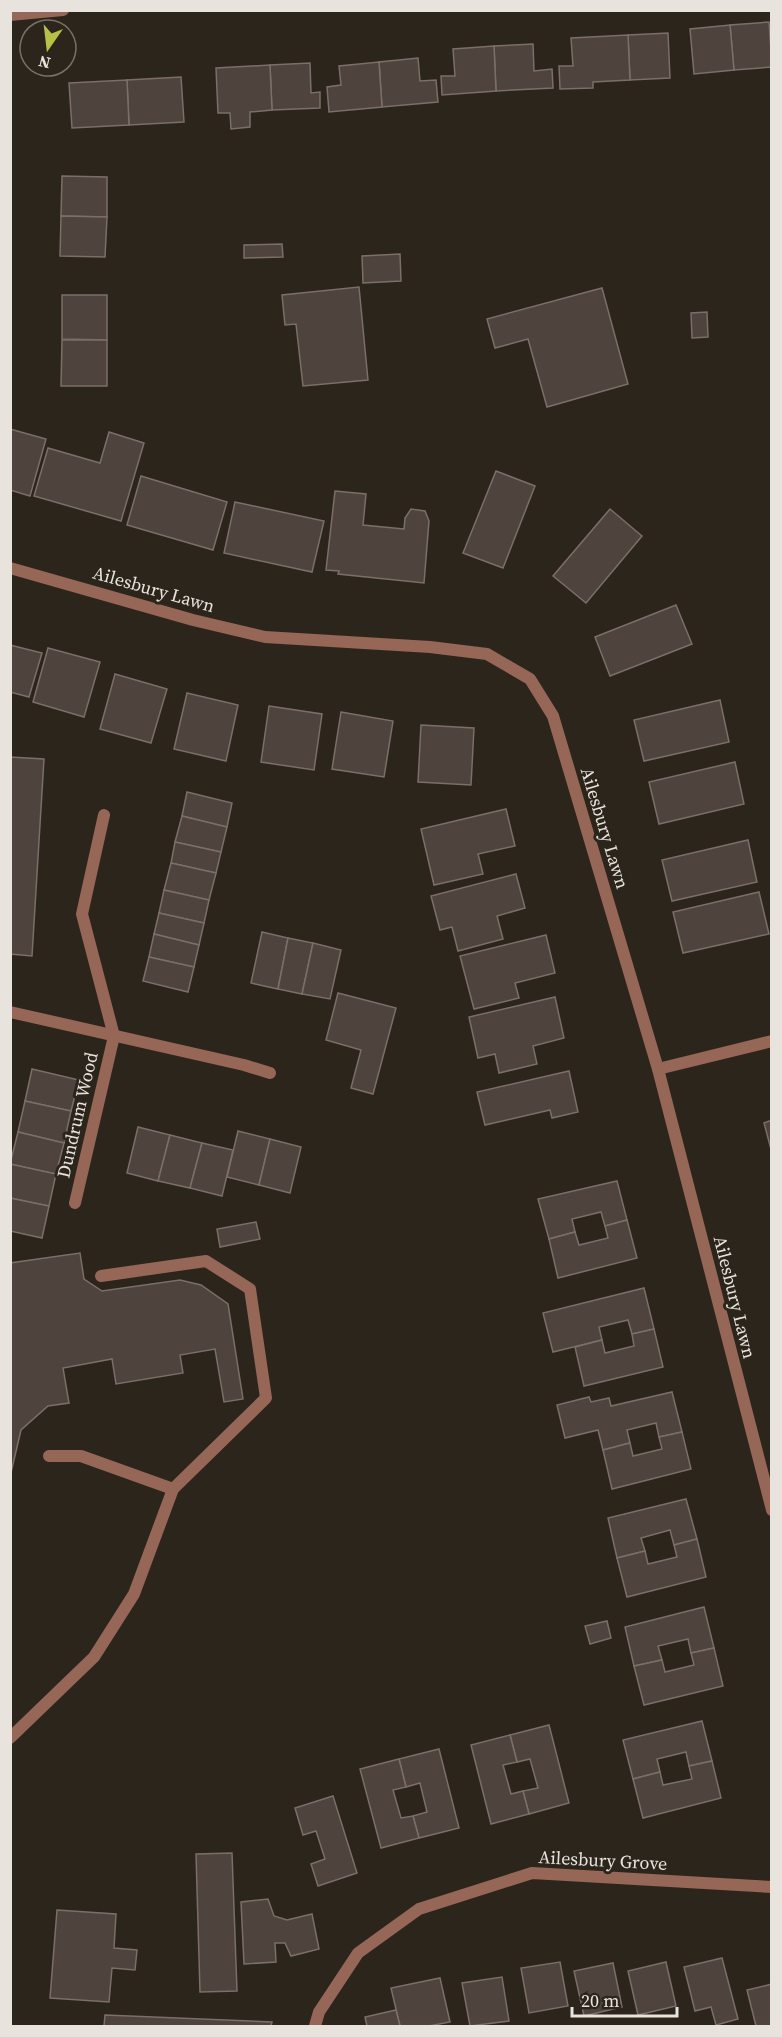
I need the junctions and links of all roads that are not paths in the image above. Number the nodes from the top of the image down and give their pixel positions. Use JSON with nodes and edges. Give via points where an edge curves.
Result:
{"nodes":[{"id":1,"x":63,"y":10,"type":"edge"},
{"id":2,"x":10,"y":15,"type":"edge"},
{"id":3,"x":10,"y":568,"type":"edge"},
{"id":4,"x":104,"y":815,"type":"dead end"},
{"id":5,"x":10,"y":1012,"type":"edge"},
{"id":6,"x":114,"y":1036,"type":"junction"},
{"id":7,"x":771,"y":1041,"type":"edge"},
{"id":8,"x":658,"y":1069,"type":"junction"},
{"id":9,"x":270,"y":1073,"type":"dead end"},
{"id":10,"x":75,"y":1203,"type":"dead end"},
{"id":11,"x":101,"y":1276,"type":"dead end"},
{"id":12,"x":50,"y":1456,"type":"dead end"},
{"id":13,"x":172,"y":1489,"type":"junction"},
{"id":14,"x":771,"y":1510,"type":"edge"},
{"id":15,"x":10,"y":1738,"type":"edge"},
{"id":16,"x":771,"y":1887,"type":"edge"},
{"id":17,"x":315,"y":2026,"type":"edge"}],
"edges":[{"from":1,"to":2,"type":"street"},
{"from":3,"to":8,"type":"street","name":"Ailesbury Lawn","via":[[265,637],[487,654],[530,680],[553,716]]},
{"from":4,"to":6,"type":"street","name":"Dundrum Wood","via":[[82,914]]},
{"from":5,"to":6,"type":"street","name":"Dundrum Wood"},
{"from":6,"to":9,"type":"street","name":"Dundrum Wood"},
{"from":6,"to":10,"type":"street","name":"Dundrum Wood"},
{"from":7,"to":8,"type":"street"},
{"from":8,"to":14,"type":"street","name":"Ailesbury Lawn"},
{"from":11,"to":13,"type":"street","via":[[206,1261],[250,1289],[266,1398]]},
{"from":12,"to":13,"type":"street","via":[[81,1456]]},
{"from":13,"to":15,"type":"street","via":[[134,1594],[94,1657]]},
{"from":16,"to":17,"type":"street","name":"Ailesbury Grove","via":[[532,1873],[419,1909],[358,1953],[319,2012]]}]}
